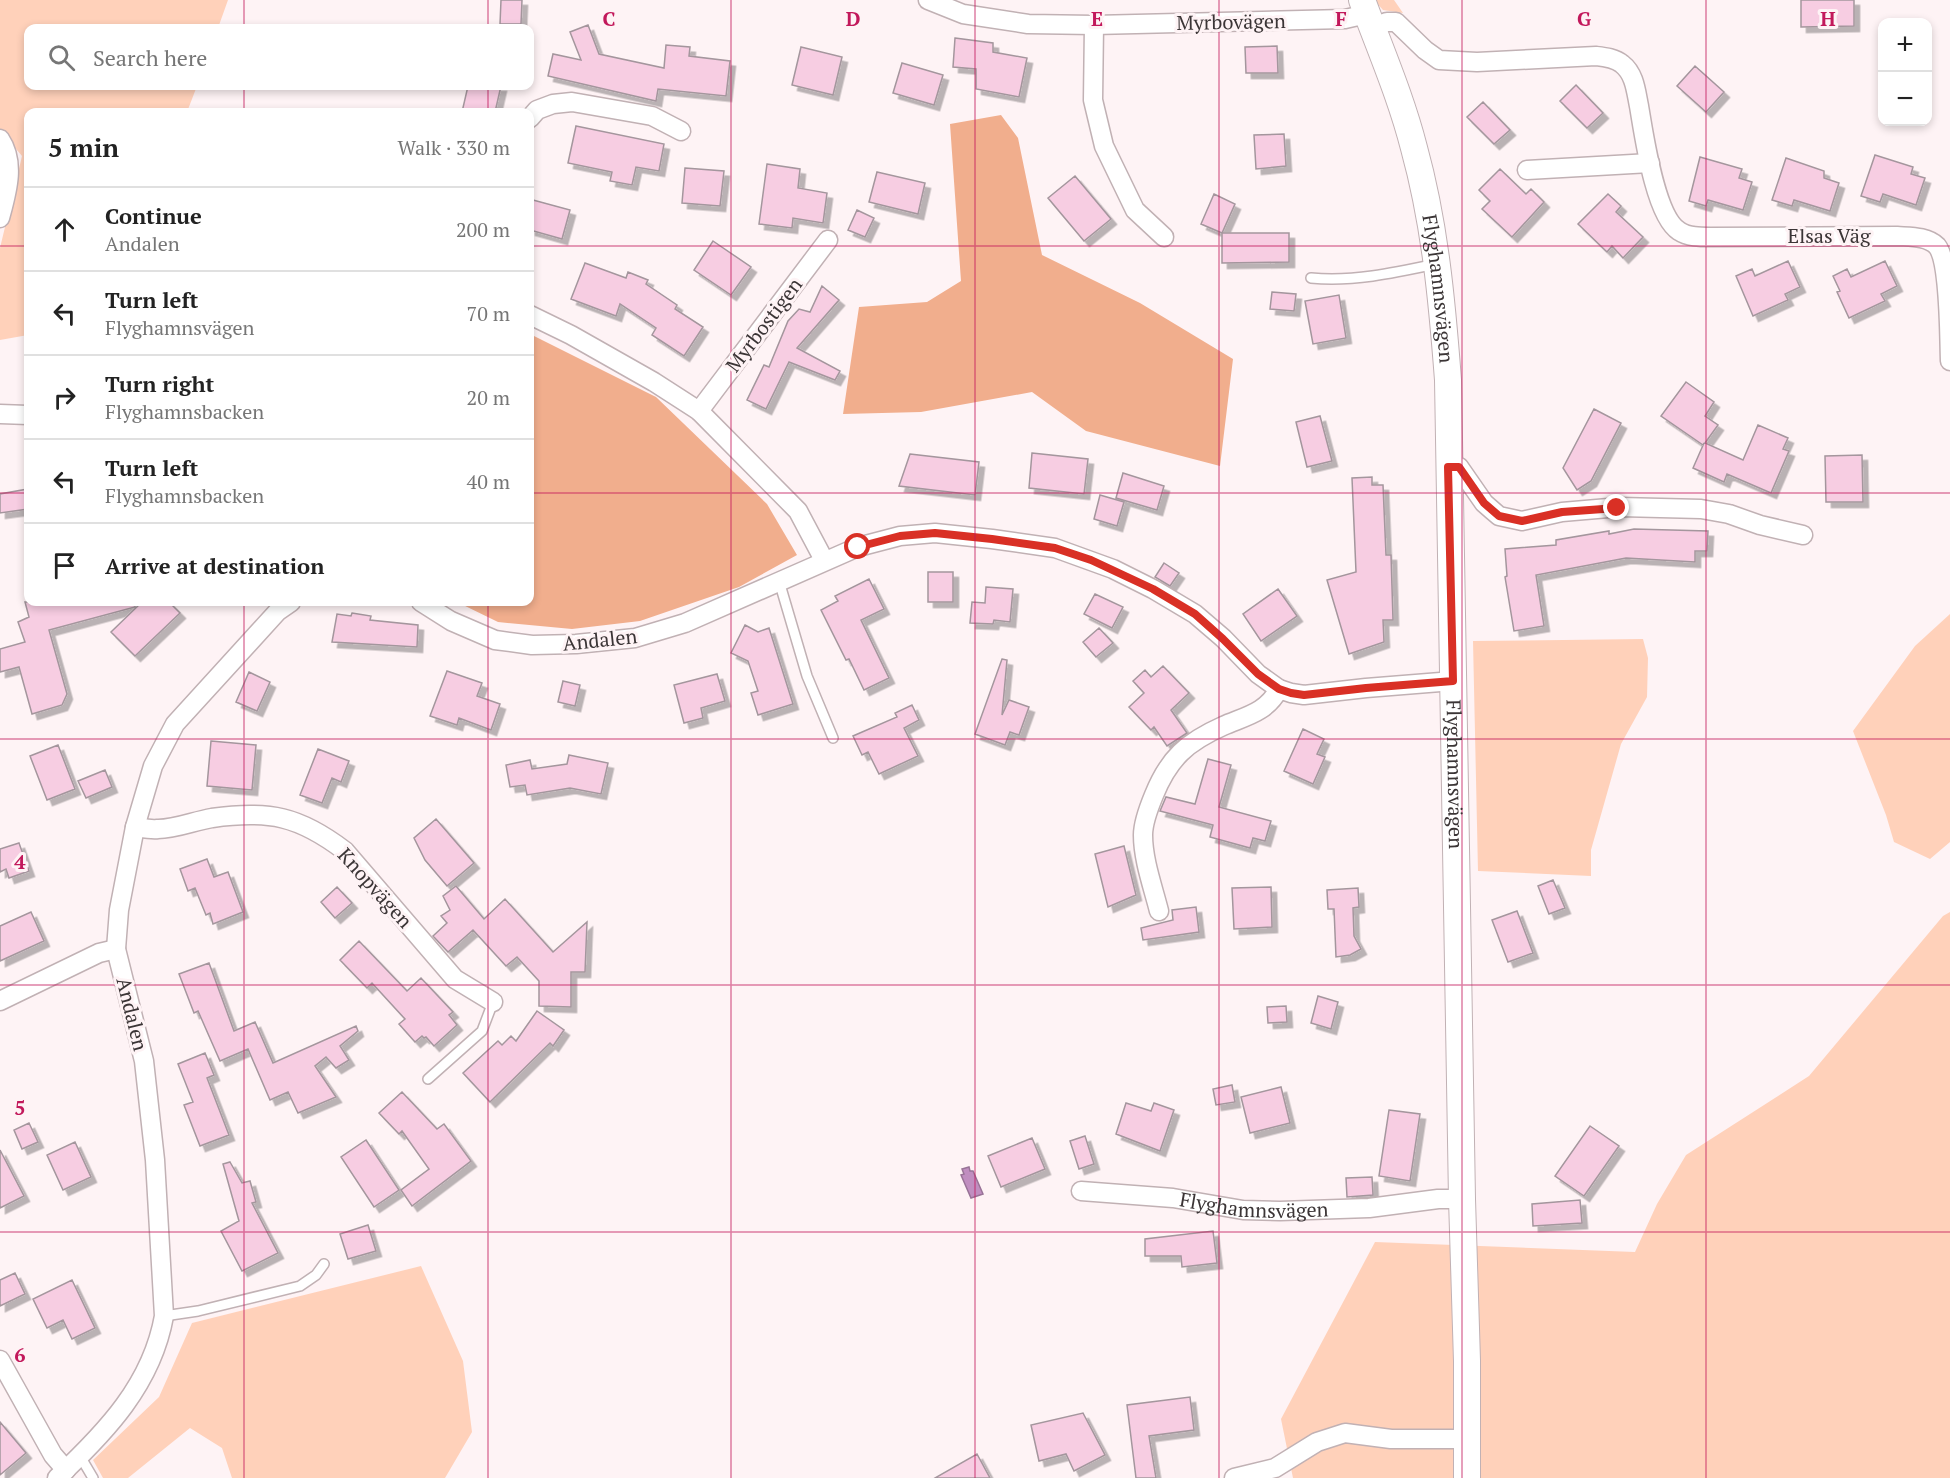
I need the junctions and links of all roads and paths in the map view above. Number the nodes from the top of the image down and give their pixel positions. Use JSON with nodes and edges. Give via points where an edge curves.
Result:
{"nodes":[{"id":1,"x":928,"y":0,"type":"edge"},
{"id":2,"x":1367,"y":14,"type":"edge"},
{"id":3,"x":1094,"y":25,"type":"junction"},
{"id":4,"x":534,"y":113,"type":"edge"},
{"id":5,"x":681,"y":131,"type":"dead end"},
{"id":6,"x":0,"y":139,"type":"edge"},
{"id":7,"x":1650,"y":163,"type":"junction"},
{"id":8,"x":1527,"y":170,"type":"dead end"},
{"id":9,"x":0,"y":218,"type":"edge"},
{"id":10,"x":1164,"y":237,"type":"dead end"},
{"id":11,"x":828,"y":240,"type":"dead end"},
{"id":12,"x":1438,"y":263,"type":"junction"},
{"id":13,"x":1311,"y":278,"type":"dead end"},
{"id":14,"x":534,"y":317,"type":"edge"},
{"id":15,"x":1950,"y":361,"type":"edge"},
{"id":16,"x":699,"y":411,"type":"junction"},
{"id":17,"x":0,"y":414,"type":"edge"},
{"id":18,"x":24,"y":415,"type":"edge"},
{"id":19,"x":1448,"y":467,"type":"junction"},
{"id":20,"x":1803,"y":535,"type":"dead end"},
{"id":21,"x":824,"y":560,"type":"junction"},
{"id":22,"x":779,"y":581,"type":"junction"},
{"id":23,"x":285,"y":606,"type":"edge"},
{"id":24,"x":427,"y":606,"type":"edge"},
{"id":25,"x":1453,"y":681,"type":"junction"},
{"id":26,"x":1279,"y":689,"type":"junction"},
{"id":27,"x":833,"y":738,"type":"dead end"},
{"id":28,"x":135,"y":827,"type":"junction"},
{"id":29,"x":1160,"y":912,"type":"dead end"},
{"id":30,"x":116,"y":949,"type":"junction"},
{"id":31,"x":0,"y":1001,"type":"edge"},
{"id":32,"x":493,"y":1002,"type":"joint"},
{"id":33,"x":428,"y":1079,"type":"dead end"},
{"id":34,"x":1081,"y":1191,"type":"dead end"},
{"id":35,"x":1462,"y":1199,"type":"junction"},
{"id":36,"x":324,"y":1264,"type":"dead end"},
{"id":37,"x":164,"y":1316,"type":"junction"},
{"id":38,"x":0,"y":1360,"type":"edge"},
{"id":39,"x":1468,"y":1439,"type":"junction"},
{"id":40,"x":80,"y":1456,"type":"junction"},
{"id":41,"x":62,"y":1474,"type":"edge"},
{"id":42,"x":93,"y":1478,"type":"edge"},
{"id":43,"x":1234,"y":1478,"type":"edge"},
{"id":44,"x":1467,"y":1478,"type":"edge"}],
"edges":[{"from":1,"to":3,"type":"street","name":"Myrbovägen","via":[[986,19]]},
{"from":2,"to":3,"type":"street","name":"Myrbovägen","via":[[1345,19]]},
{"from":2,"to":7,"type":"street","name":"Elsas Väg","via":[[1396,22],[1439,60],[1596,56],[1623,64],[1633,78]]},
{"from":2,"to":12,"type":"street","name":"Flyghamnsvägen","via":[[1414,147]]},
{"from":3,"to":10,"type":"street","via":[[1093,100],[1104,146],[1135,210]]},
{"from":4,"to":5,"type":"street","via":[[554,104],[572,102],[652,116]]},
{"from":6,"to":9,"type":"street","via":[[8,155],[9,170]]},
{"from":7,"to":8,"type":"street"},
{"from":7,"to":15,"type":"street","name":"Elsas Väg","via":[[1662,209],[1670,223],[1692,236],[1897,236],[1921,237],[1937,246],[1946,272]]},
{"from":11,"to":16,"type":"street","name":"Myrbostigen"},
{"from":12,"to":13,"type":"lane","via":[[1368,277]]},
{"from":12,"to":19,"type":"street","name":"Flyghamnsvägen","via":[[1448,380]]},
{"from":14,"to":16,"type":"street"},
{"from":16,"to":21,"type":"street","via":[[798,511]]},
{"from":17,"to":18,"type":"street"},
{"from":19,"to":20,"type":"street","via":[[1459,467],[1484,503],[1499,516],[1522,521],[1562,512],[1620,507],[1701,509]]},
{"from":19,"to":25,"type":"street","name":"Flyghamnsvägen"},
{"from":21,"to":22,"type":"street","name":"Andalen"},
{"from":21,"to":26,"type":"street","name":"Andalen","via":[[900,536],[935,533],[1055,548],[1113,569],[1173,600],[1195,614]]},
{"from":22,"to":24,"type":"street","name":"Andalen","via":[[685,623],[635,638],[576,644],[532,645],[495,640]]},
{"from":22,"to":27,"type":"lane","via":[[807,676]]},
{"from":23,"to":28,"type":"street","name":"Andalen","via":[[176,724],[153,766]]},
{"from":25,"to":26,"type":"street","name":"Andalen","via":[[1304,695]]},
{"from":25,"to":35,"type":"street","name":"Flyghamnsvägen"},
{"from":26,"to":29,"type":"street","via":[[1261,710],[1200,736],[1178,754],[1161,777],[1143,833]]},
{"from":28,"to":30,"type":"street","name":"Andalen","via":[[119,910]]},
{"from":28,"to":32,"type":"street","name":"Knopvägen","via":[[158,830],[258,813],[292,820],[325,836],[345,851],[455,979]]},
{"from":30,"to":31,"type":"street","via":[[99,953]]},
{"from":30,"to":37,"type":"street","name":"Andalen","via":[[144,1061],[155,1160]]},
{"from":32,"to":33,"type":"lane","name":"Knopvägen","via":[[482,1031]]},
{"from":34,"to":35,"type":"street","name":"Flyghamnsvägen","via":[[1280,1211]]},
{"from":35,"to":39,"type":"street","name":"Flyghamnsvägen"},
{"from":36,"to":37,"type":"lane","via":[[300,1286]]},
{"from":37,"to":40,"type":"street","name":"Andalen","via":[[142,1379]]},
{"from":38,"to":41,"type":"street","name":"Andalen"},
{"from":39,"to":43,"type":"street","via":[[1391,1439],[1345,1433],[1317,1442],[1275,1468]]},
{"from":39,"to":44,"type":"street","name":"Flyghamnsvägen"},
{"from":40,"to":41,"type":"street","name":"Andalen"},
{"from":40,"to":42,"type":"lane"}]}
